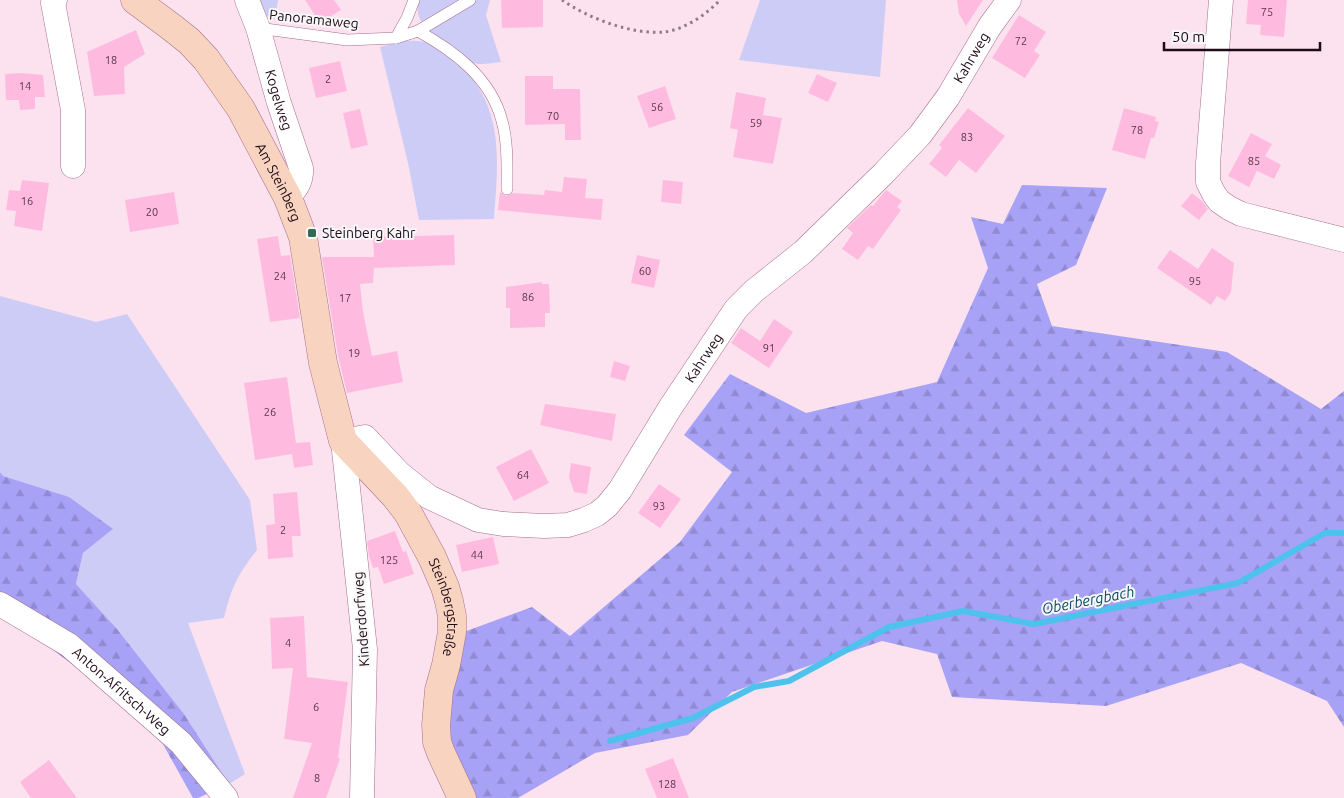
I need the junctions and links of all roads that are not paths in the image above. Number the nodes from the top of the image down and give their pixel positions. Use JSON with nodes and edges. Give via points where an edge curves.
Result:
{"nodes":[{"id":1,"x":55,"y":0,"type":"edge"},
{"id":2,"x":135,"y":0,"type":"edge"},
{"id":3,"x":247,"y":0,"type":"edge"},
{"id":4,"x":414,"y":0,"type":"edge"},
{"id":5,"x":470,"y":0,"type":"edge"},
{"id":6,"x":1009,"y":0,"type":"edge"},
{"id":7,"x":1221,"y":0,"type":"edge"},
{"id":8,"x":258,"y":28,"type":"junction"},
{"id":9,"x":418,"y":31,"type":"junction"},
{"id":10,"x":396,"y":38,"type":"junction"},
{"id":11,"x":74,"y":166,"type":"dead end"},
{"id":12,"x":507,"y":189,"type":"dead end"},
{"id":13,"x":288,"y":198,"type":"junction"},
{"id":14,"x":1344,"y":240,"type":"edge"},
{"id":15,"x":343,"y":441,"type":"junction"},
{"id":16,"x":0,"y":604,"type":"edge"},
{"id":17,"x":226,"y":798,"type":"edge"},
{"id":18,"x":362,"y":798,"type":"edge"},
{"id":19,"x":462,"y":798,"type":"edge"}],
"edges":[{"from":1,"to":11,"type":"street","via":[[74,110]]},
{"from":2,"to":13,"type":"main road","name":"Am Steinberg","via":[[189,41],[206,59],[241,109]]},
{"from":3,"to":8,"type":"street","name":"Kogelweg"},
{"from":4,"to":10,"type":"lane"},
{"from":5,"to":9,"type":"lane","name":"Panoramaweg"},
{"from":6,"to":15,"type":"street","name":"Kahrweg","via":[[920,135],[810,246],[754,291],[736,310],[620,490],[597,514],[568,525],[503,524],[478,520],[429,497],[400,474],[365,437]]},
{"from":7,"to":14,"type":"street","via":[[1208,163],[1208,182],[1214,194],[1219,202],[1241,214]]},
{"from":8,"to":10,"type":"lane","name":"Panoramaweg","via":[[347,40]]},
{"from":8,"to":13,"type":"street","name":"Kogelweg","via":[[301,168],[298,186]]},
{"from":9,"to":10,"type":"lane","name":"Panoramaweg"},
{"from":9,"to":12,"type":"lane","via":[[460,58],[479,77],[493,98],[505,133]]},
{"from":13,"to":15,"type":"main road","name":"Am Steinberg","via":[[303,238],[323,363]]},
{"from":15,"to":18,"type":"street","name":"Kinderdorfweg","via":[[365,649]]},
{"from":15,"to":19,"type":"main road","name":"Steinbergstraße","via":[[408,513],[445,587],[452,632],[437,708],[437,742]]},
{"from":16,"to":17,"type":"street","name":"Anton-Afritsch-Weg","via":[[68,645],[181,743]]}]}
